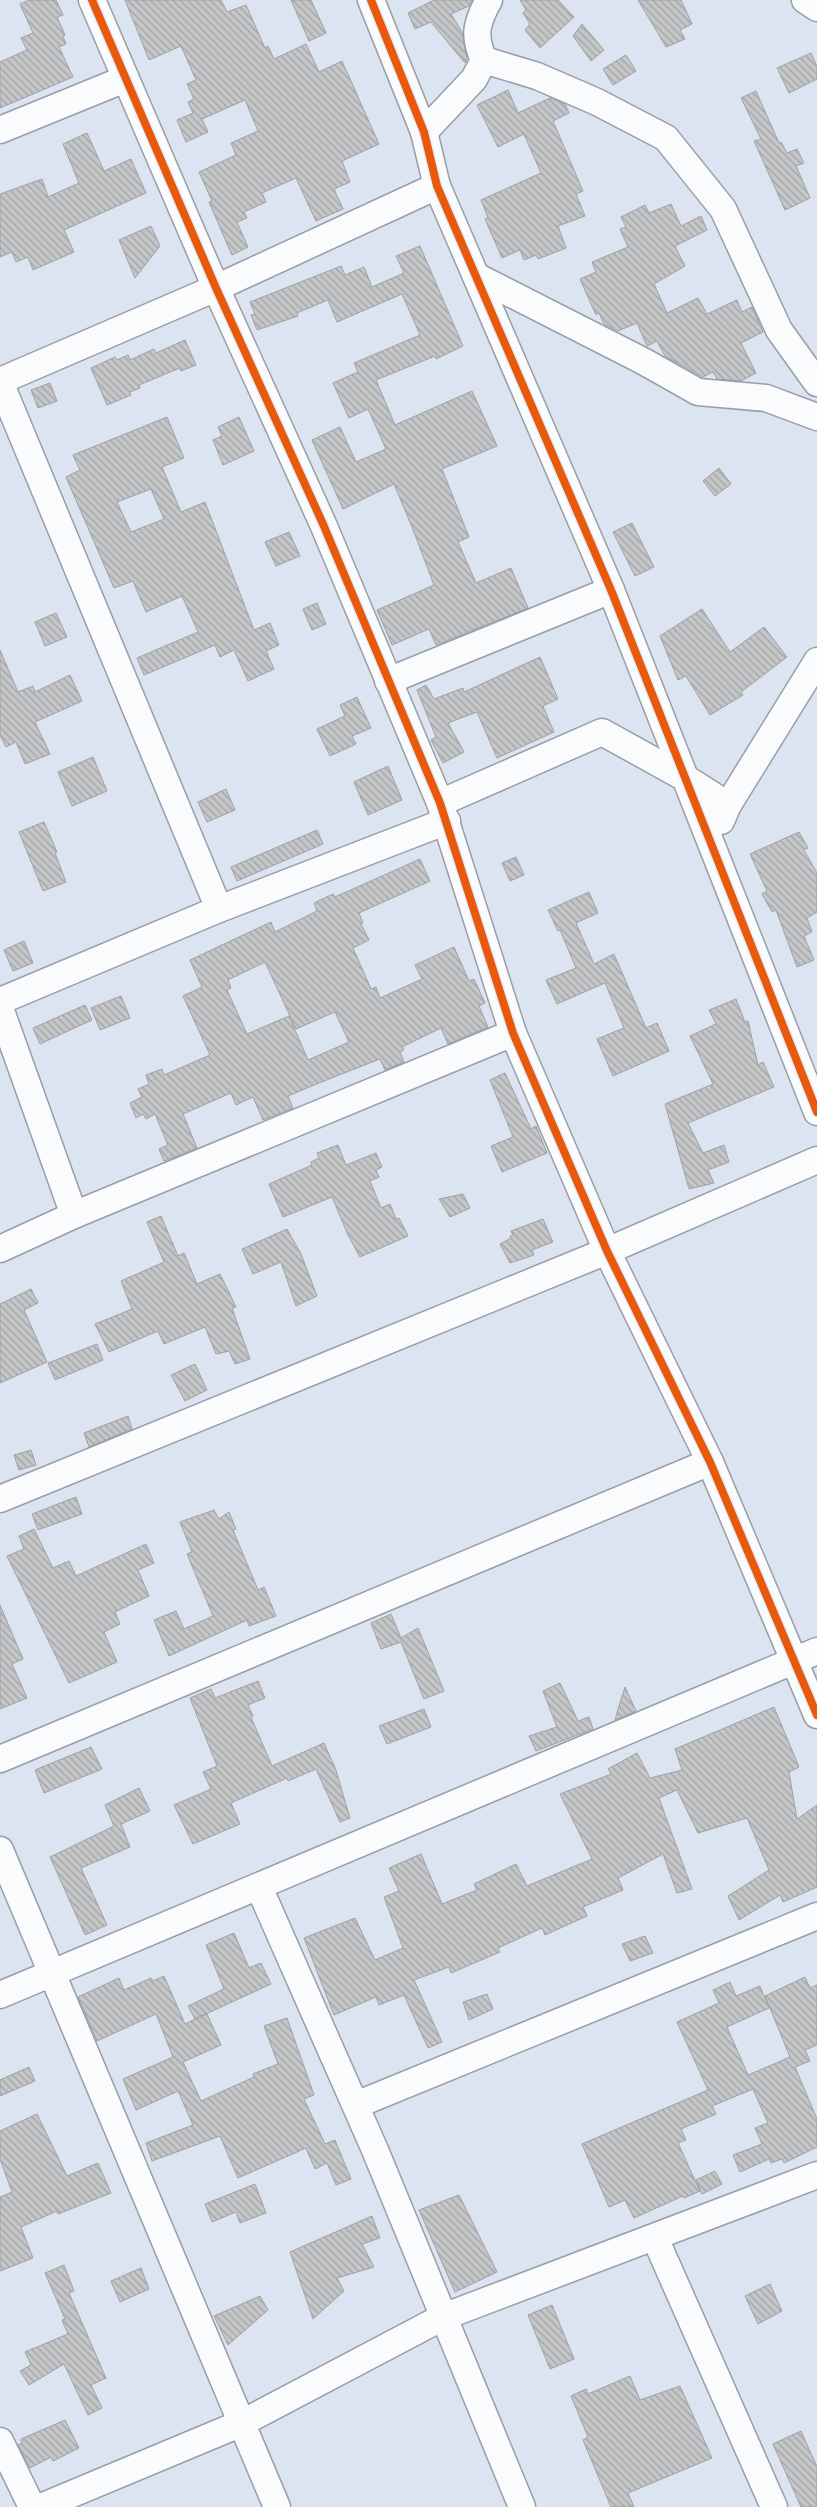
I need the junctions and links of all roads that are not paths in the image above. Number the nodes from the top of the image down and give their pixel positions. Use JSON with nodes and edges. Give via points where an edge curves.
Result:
{"nodes":[{"id":1,"x":92,"y":0,"type":"edge"},
{"id":2,"x":371,"y":0,"type":"edge"},
{"id":3,"x":489,"y":0,"type":"edge"},
{"id":4,"x":805,"y":0,"type":"edge"},
{"id":5,"x":817,"y":8,"type":"edge"},
{"id":6,"x":484,"y":60,"type":"junction"},
{"id":7,"x":125,"y":79,"type":"junction"},
{"id":8,"x":0,"y":130,"type":"edge"},
{"id":9,"x":424,"y":132,"type":"junction"},
{"id":10,"x":437,"y":186,"type":"junction"},
{"id":11,"x":476,"y":276,"type":"junction"},
{"id":12,"x":216,"y":288,"type":"junction"},
{"id":13,"x":0,"y":381,"type":"edge"},
{"id":14,"x":817,"y":383,"type":"edge"},
{"id":15,"x":817,"y":417,"type":"edge"},
{"id":16,"x":612,"y":590,"type":"junction"},
{"id":17,"x":817,"y":661,"type":"edge"},
{"id":18,"x":388,"y":681,"type":"junction"},
{"id":19,"x":687,"y":779,"type":"junction"},
{"id":20,"x":728,"y":805,"type":"junction"},
{"id":21,"x":444,"y":812,"type":"junction"},
{"id":22,"x":712,"y":842,"type":"junction"},
{"id":23,"x":219,"y":909,"type":"junction"},
{"id":24,"x":0,"y":1001,"type":"edge"},
{"id":25,"x":0,"y":1008,"type":"edge"},
{"id":26,"x":513,"y":1033,"type":"junction"},
{"id":27,"x":817,"y":1112,"type":"edge"},
{"id":28,"x":817,"y":1160,"type":"edge"},
{"id":29,"x":74,"y":1215,"type":"junction"},
{"id":30,"x":0,"y":1249,"type":"edge"},
{"id":31,"x":607,"y":1251,"type":"junction"},
{"id":32,"x":710,"y":1462,"type":"junction"},
{"id":33,"x":0,"y":1499,"type":"edge"},
{"id":34,"x":806,"y":1656,"type":"edge"},
{"id":35,"x":817,"y":1715,"type":"edge"},
{"id":36,"x":0,"y":1759,"type":"edge"},
{"id":37,"x":0,"y":1850,"type":"edge"},
{"id":38,"x":260,"y":1886,"type":"junction"},
{"id":39,"x":817,"y":1916,"type":"edge"},
{"id":40,"x":50,"y":1974,"type":"junction"},
{"id":41,"x":0,"y":1995,"type":"edge"},
{"id":42,"x":356,"y":2105,"type":"junction"},
{"id":43,"x":817,"y":2175,"type":"edge"},
{"id":44,"x":655,"y":2238,"type":"junction"},
{"id":45,"x":443,"y":2317,"type":"junction"},
{"id":46,"x":242,"y":2423,"type":"junction"},
{"id":47,"x":0,"y":2441,"type":"edge"},
{"id":48,"x":32,"y":2507,"type":"edge"},
{"id":49,"x":41,"y":2507,"type":"edge"},
{"id":50,"x":277,"y":2507,"type":"edge"},
{"id":51,"x":522,"y":2507,"type":"edge"},
{"id":52,"x":774,"y":2507,"type":"edge"}],
"edges":[{"from":1,"to":7,"type":"street"},
{"from":2,"to":9,"type":"street"},
{"from":3,"to":6,"type":"street","via":[[479,18],[476,43]]},
{"from":4,"to":5,"type":"street"},
{"from":6,"to":9,"type":"street","via":[[474,79]]},
{"from":6,"to":14,"type":"street","via":[[545,79],[666,138],[723,209],[779,330]]},
{"from":7,"to":8,"type":"street"},
{"from":7,"to":12,"type":"street"},
{"from":9,"to":10,"type":"street"},
{"from":10,"to":11,"type":"street"},
{"from":10,"to":12,"type":"street"},
{"from":11,"to":15,"type":"street","via":[[698,392],[766,398]]},
{"from":11,"to":16,"type":"street"},
{"from":12,"to":13,"type":"street"},
{"from":12,"to":18,"type":"street","via":[[323,524]]},
{"from":13,"to":23,"type":"street"},
{"from":16,"to":18,"type":"street"},
{"from":16,"to":19,"type":"street"},
{"from":17,"to":20,"type":"street"},
{"from":18,"to":21,"type":"street"},
{"from":19,"to":20,"type":"street"},
{"from":19,"to":21,"type":"street","via":[[602,732]]},
{"from":19,"to":22,"type":"street"},
{"from":20,"to":22,"type":"street"},
{"from":21,"to":23,"type":"street"},
{"from":21,"to":26,"type":"street"},
{"from":22,"to":27,"type":"street"},
{"from":23,"to":24,"type":"street"},
{"from":25,"to":29,"type":"street"},
{"from":26,"to":29,"type":"street"},
{"from":26,"to":31,"type":"street"},
{"from":28,"to":31,"type":"street"},
{"from":29,"to":30,"type":"street"},
{"from":31,"to":32,"type":"street"},
{"from":31,"to":33,"type":"street"},
{"from":32,"to":34,"type":"street"},
{"from":32,"to":36,"type":"street"},
{"from":34,"to":35,"type":"street"},
{"from":34,"to":38,"type":"street"},
{"from":37,"to":40,"type":"street"},
{"from":38,"to":40,"type":"street"},
{"from":38,"to":42,"type":"street"},
{"from":39,"to":42,"type":"street"},
{"from":40,"to":41,"type":"street"},
{"from":40,"to":46,"type":"street"},
{"from":42,"to":45,"type":"street"},
{"from":43,"to":44,"type":"street"},
{"from":44,"to":45,"type":"street"},
{"from":44,"to":52,"type":"street"},
{"from":45,"to":46,"type":"street"},
{"from":45,"to":51,"type":"street"},
{"from":46,"to":49,"type":"street"},
{"from":46,"to":50,"type":"street"},
{"from":47,"to":48,"type":"street"}]}
